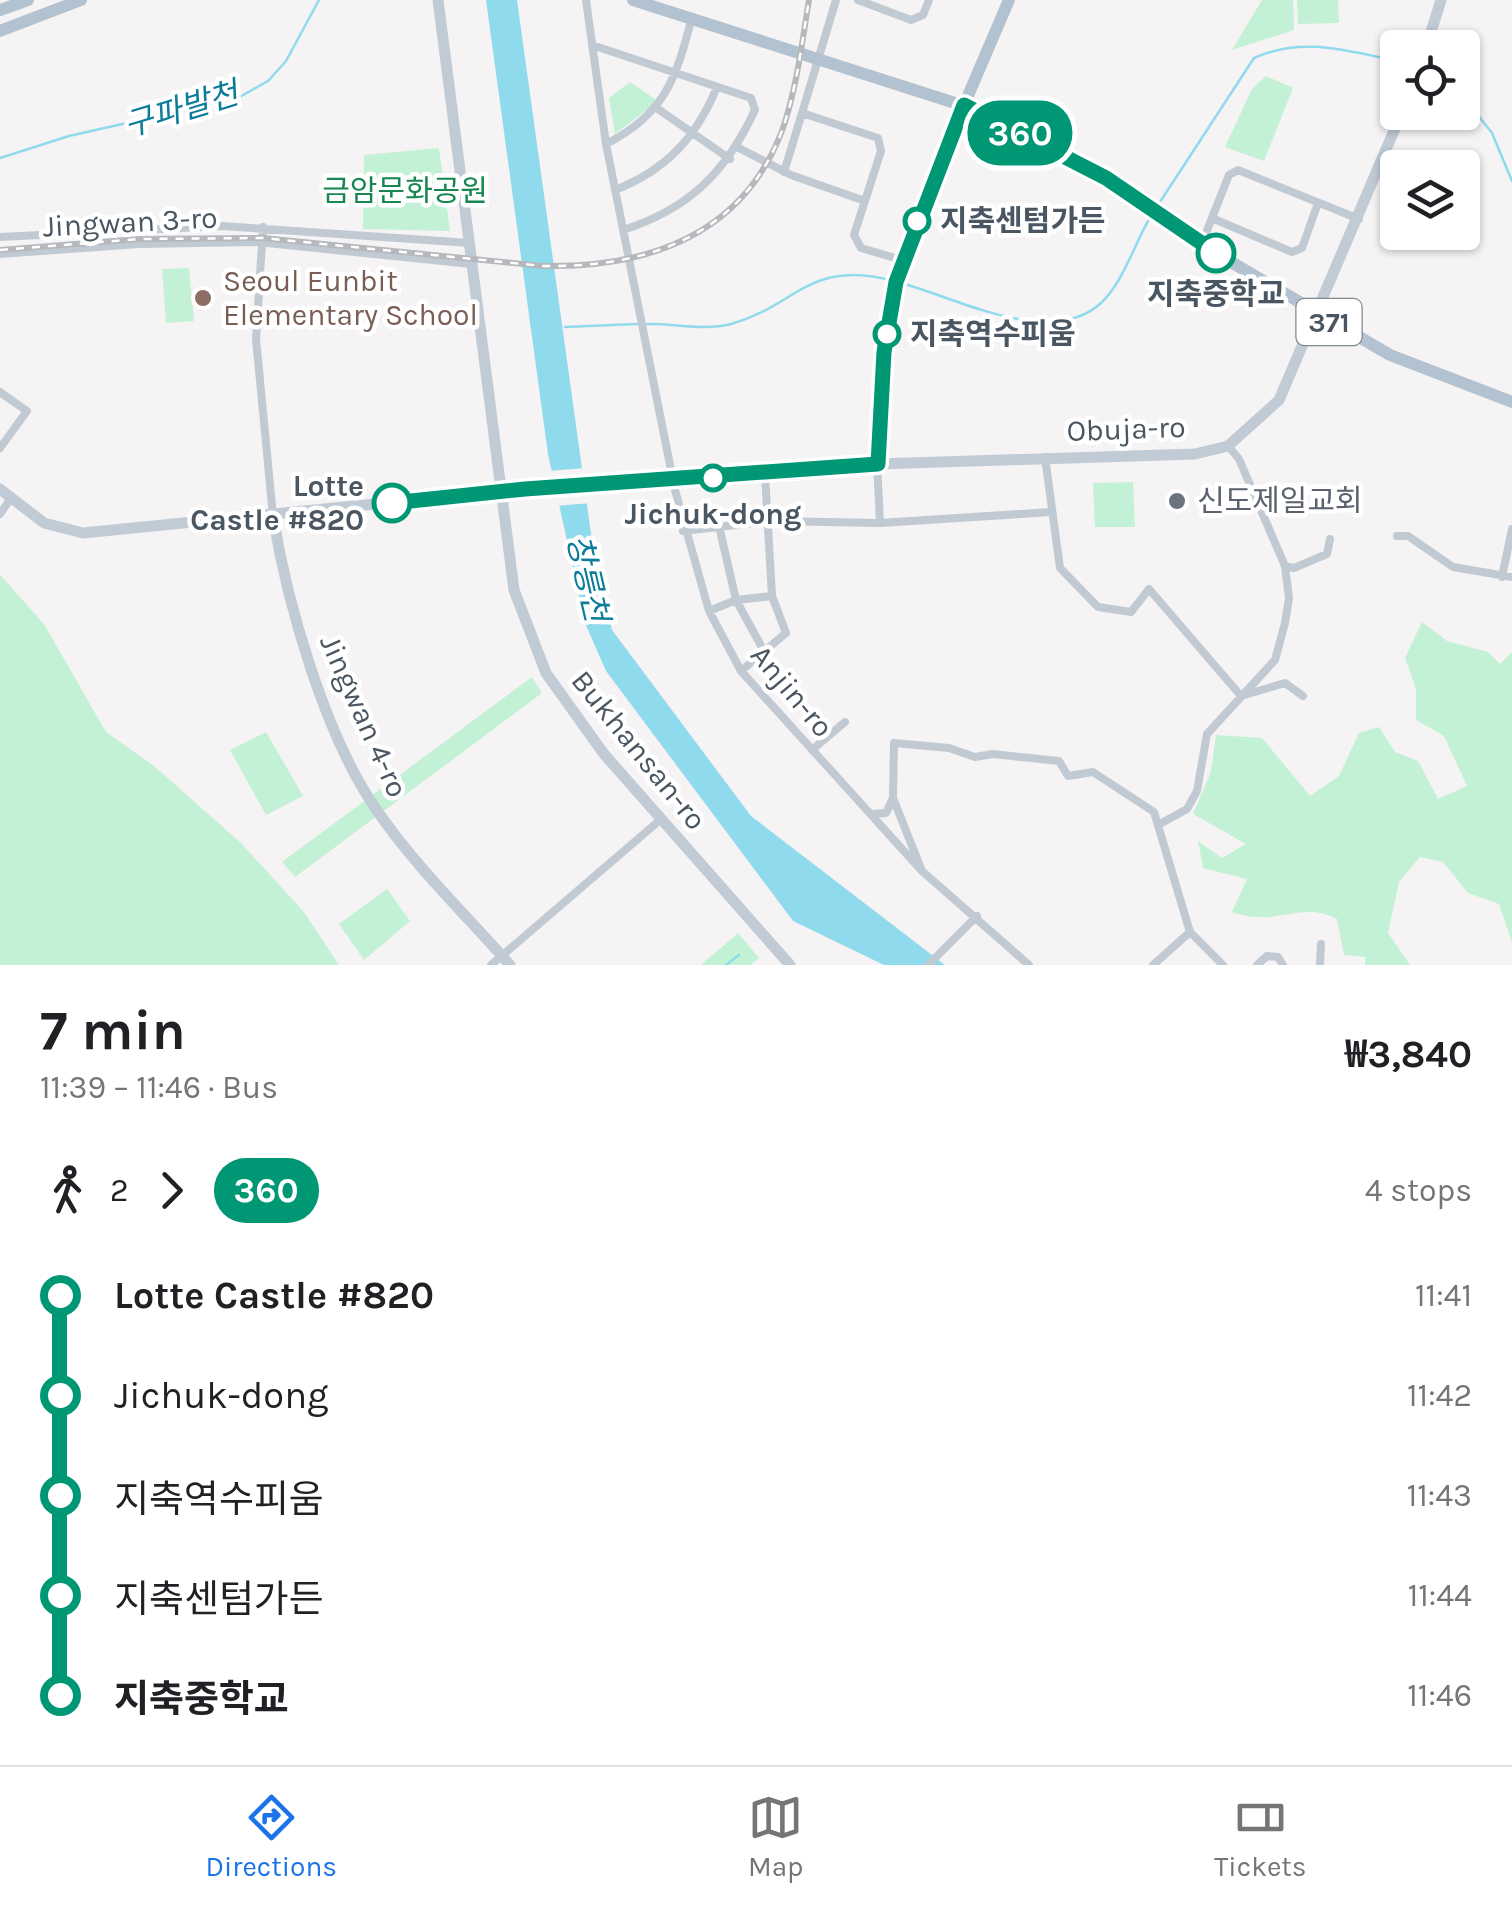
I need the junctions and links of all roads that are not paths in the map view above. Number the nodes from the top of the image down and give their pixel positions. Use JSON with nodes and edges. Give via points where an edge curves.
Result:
{"nodes":[{"id":1,"x":28,"y":0,"type":"edge"},
{"id":2,"x":81,"y":0,"type":"edge"},
{"id":3,"x":438,"y":0,"type":"edge"},
{"id":4,"x":586,"y":0,"type":"edge"},
{"id":5,"x":633,"y":0,"type":"edge"},
{"id":6,"x":836,"y":0,"type":"edge"},
{"id":7,"x":858,"y":0,"type":"edge"},
{"id":8,"x":929,"y":0,"type":"edge"},
{"id":9,"x":1008,"y":0,"type":"edge"},
{"id":10,"x":1441,"y":0,"type":"edge"},
{"id":11,"x":669,"y":5,"type":"edge"},
{"id":12,"x":0,"y":10,"type":"edge"},
{"id":13,"x":692,"y":17,"type":"junction"},
{"id":14,"x":1432,"y":30,"type":"edge"},
{"id":15,"x":0,"y":31,"type":"edge"},
{"id":16,"x":592,"y":45,"type":"junction"},
{"id":17,"x":820,"y":59,"type":"junction"},
{"id":18,"x":674,"y":74,"type":"junction"},
{"id":19,"x":717,"y":87,"type":"junction"},
{"id":20,"x":964,"y":105,"type":"junction"},
{"id":21,"x":658,"y":109,"type":"junction"},
{"id":22,"x":802,"y":114,"type":"junction"},
{"id":23,"x":1395,"y":130,"type":"edge"},
{"id":24,"x":692,"y":134,"type":"junction"},
{"id":25,"x":606,"y":144,"type":"junction"},
{"id":26,"x":737,"y":148,"type":"junction"},
{"id":27,"x":730,"y":159,"type":"junction"},
{"id":28,"x":784,"y":172,"type":"junction"},
{"id":29,"x":615,"y":190,"type":"junction"},
{"id":30,"x":865,"y":201,"type":"junction"},
{"id":31,"x":1318,"y":203,"type":"junction"},
{"id":32,"x":1214,"y":219,"type":"junction"},
{"id":33,"x":1360,"y":219,"type":"junction"},
{"id":34,"x":262,"y":227,"type":"junction"},
{"id":35,"x":624,"y":230,"type":"junction"},
{"id":36,"x":342,"y":233,"type":"junction"},
{"id":37,"x":0,"y":237,"type":"edge"},
{"id":38,"x":263,"y":243,"type":"junction"},
{"id":39,"x":470,"y":244,"type":"junction"},
{"id":40,"x":1202,"y":244,"type":"junction"},
{"id":41,"x":340,"y":250,"type":"junction"},
{"id":42,"x":0,"y":254,"type":"edge"},
{"id":43,"x":471,"y":264,"type":"junction"},
{"id":44,"x":900,"y":266,"type":"junction"},
{"id":45,"x":1316,"y":314,"type":"junction"},
{"id":46,"x":0,"y":392,"type":"edge"},
{"id":47,"x":1512,"y":402,"type":"edge"},
{"id":48,"x":1228,"y":446,"type":"junction"},
{"id":49,"x":0,"y":448,"type":"edge"},
{"id":50,"x":1045,"y":457,"type":"junction"},
{"id":51,"x":878,"y":464,"type":"junction"},
{"id":52,"x":764,"y":474,"type":"junction"},
{"id":53,"x":673,"y":480,"type":"junction"},
{"id":54,"x":503,"y":491,"type":"junction"},
{"id":55,"x":5,"y":494,"type":"edge"},
{"id":56,"x":1051,"y":512,"type":"junction"},
{"id":57,"x":0,"y":514,"type":"edge"},
{"id":58,"x":273,"y":516,"type":"junction"},
{"id":59,"x":770,"y":521,"type":"junction"},
{"id":60,"x":880,"y":522,"type":"junction"},
{"id":61,"x":718,"y":526,"type":"junction"},
{"id":62,"x":1512,"y":530,"type":"edge"},
{"id":63,"x":683,"y":531,"type":"junction"},
{"id":64,"x":1397,"y":536,"type":"dead end"},
{"id":65,"x":1330,"y":539,"type":"dead end"},
{"id":66,"x":1285,"y":566,"type":"junction"},
{"id":67,"x":1507,"y":577,"type":"edge"},
{"id":68,"x":772,"y":596,"type":"junction"},
{"id":69,"x":736,"y":600,"type":"junction"},
{"id":70,"x":709,"y":611,"type":"junction"},
{"id":71,"x":765,"y":653,"type":"junction"},
{"id":72,"x":741,"y":670,"type":"junction"},
{"id":73,"x":1241,"y":696,"type":"junction"},
{"id":74,"x":1303,"y":696,"type":"dead end"},
{"id":75,"x":846,"y":722,"type":"dead end"},
{"id":76,"x":812,"y":750,"type":"junction"},
{"id":77,"x":893,"y":798,"type":"junction"},
{"id":78,"x":871,"y":814,"type":"junction"},
{"id":79,"x":660,"y":820,"type":"junction"},
{"id":80,"x":1158,"y":826,"type":"junction"},
{"id":81,"x":922,"y":871,"type":"junction"},
{"id":82,"x":977,"y":916,"type":"junction"},
{"id":83,"x":1190,"y":932,"type":"junction"},
{"id":84,"x":1321,"y":944,"type":"dead end"},
{"id":85,"x":506,"y":960,"type":"edge"},
{"id":86,"x":1160,"y":963,"type":"edge"},
{"id":87,"x":491,"y":965,"type":"edge"},
{"id":88,"x":790,"y":965,"type":"edge"},
{"id":89,"x":928,"y":965,"type":"edge"},
{"id":90,"x":1029,"y":965,"type":"edge"},
{"id":91,"x":1222,"y":965,"type":"edge"},
{"id":92,"x":1257,"y":965,"type":"edge"},
{"id":93,"x":1284,"y":965,"type":"edge"},
{"id":94,"x":1320,"y":965,"type":"edge"}],
"edges":[{"from":1,"to":12,"type":"main road"},
{"from":2,"to":15,"type":"main road"},
{"from":3,"to":39,"type":"main road","name":"Bukhansan-ro"},
{"from":4,"to":16,"type":"street"},
{"from":5,"to":11,"type":"main road"},
{"from":6,"to":17,"type":"street"},
{"from":7,"to":8,"type":"street","via":[[911,20],[923,15]]},
{"from":9,"to":20,"type":"main road"},
{"from":10,"to":14,"type":"main road"},
{"from":11,"to":13,"type":"main road"},
{"from":13,"to":17,"type":"main road"},
{"from":13,"to":18,"type":"street"},
{"from":16,"to":18,"type":"street"},
{"from":16,"to":25,"type":"street"},
{"from":17,"to":20,"type":"main road"},
{"from":17,"to":22,"type":"street"},
{"from":18,"to":19,"type":"street"},
{"from":18,"to":21,"type":"street"},
{"from":19,"to":24,"type":"street"},
{"from":19,"to":26,"type":"street","via":[[751,98],[755,110]]},
{"from":20,"to":40,"type":"main road","number":"371","via":[[1162,212]]},
{"from":20,"to":44,"type":"main road"},
{"from":21,"to":24,"type":"street"},
{"from":21,"to":25,"type":"street"},
{"from":22,"to":28,"type":"street"},
{"from":22,"to":30,"type":"street","via":[[878,138],[881,151]]},
{"from":23,"to":33,"type":"main road","name":"Obuja-ro"},
{"from":24,"to":27,"type":"street"},
{"from":24,"to":29,"type":"street","via":[[674,157]]},
{"from":25,"to":29,"type":"street"},
{"from":26,"to":27,"type":"street"},
{"from":26,"to":28,"type":"street"},
{"from":27,"to":35,"type":"street","via":[[673,211]]},
{"from":28,"to":30,"type":"street"},
{"from":29,"to":35,"type":"street"},
{"from":30,"to":44,"type":"street","via":[[854,235],[861,248]]},
{"from":31,"to":32,"type":"street","via":[[1302,248],[1292,252]]},
{"from":31,"to":32,"type":"street","via":[[1238,170],[1228,175]]},
{"from":31,"to":33,"type":"street"},
{"from":32,"to":40,"type":"street"},
{"from":33,"to":45,"type":"main road","name":"Obuja-ro"},
{"from":34,"to":36,"type":"street","name":"Jingwan 3-ro"},
{"from":34,"to":37,"type":"street","name":"Jingwan 3-ro"},
{"from":34,"to":38,"type":"street","name":"Jingwan 3-ro"},
{"from":35,"to":53,"type":"street","name":"Anjin-ro"},
{"from":36,"to":39,"type":"street","name":"Jingwan 3-ro"},
{"from":36,"to":41,"type":"street"},
{"from":38,"to":41,"type":"street","name":"Jingwan 3-ro"},
{"from":38,"to":42,"type":"street","name":"Jingwan 3-ro"},
{"from":38,"to":58,"type":"street","name":"Jingwan 3-ro","via":[[256,339]]},
{"from":39,"to":43,"type":"main road","name":"Bukhansan-ro"},
{"from":40,"to":45,"type":"main road","number":"371"},
{"from":41,"to":43,"type":"street","name":"Jingwan 3-ro"},
{"from":43,"to":54,"type":"main road","name":"Bukhansan-ro"},
{"from":44,"to":51,"type":"main road","via":[[884,352]]},
{"from":45,"to":47,"type":"main road","number":"371","via":[[1390,355]]},
{"from":45,"to":48,"type":"main road","name":"Obuja-ro","via":[[1278,400]]},
{"from":46,"to":49,"type":"street","via":[[26,412]]},
{"from":48,"to":50,"type":"main road","name":"Obuja-ro","via":[[1194,454]]},
{"from":48,"to":66,"type":"street"},
{"from":50,"to":51,"type":"main road","name":"Obuja-ro"},
{"from":50,"to":56,"type":"street"},
{"from":51,"to":52,"type":"main road","name":"Obuja-ro"},
{"from":51,"to":60,"type":"street"},
{"from":52,"to":53,"type":"main road","name":"Obuja-ro"},
{"from":52,"to":59,"type":"street"},
{"from":53,"to":54,"type":"main road","name":"Obuja-ro"},
{"from":53,"to":63,"type":"street","name":"Anjin-ro"},
{"from":54,"to":58,"type":"main road"},
{"from":54,"to":79,"type":"main road","name":"Bukhansan-ro","via":[[514,590],[546,673]]},
{"from":55,"to":57,"type":"street"},
{"from":55,"to":58,"type":"main road","via":[[44,523],[83,533]]},
{"from":56,"to":60,"type":"street"},
{"from":56,"to":73,"type":"street","via":[[1060,568],[1098,607],[1131,612],[1149,590]]},
{"from":58,"to":85,"type":"main road","name":"Jingwan 4-ro","via":[[306,654],[370,800]]},
{"from":59,"to":60,"type":"street"},
{"from":59,"to":61,"type":"street"},
{"from":59,"to":68,"type":"street"},
{"from":61,"to":63,"type":"street"},
{"from":61,"to":69,"type":"street"},
{"from":62,"to":67,"type":"street"},
{"from":63,"to":70,"type":"street","name":"Anjin-ro"},
{"from":64,"to":67,"type":"street","via":[[1408,536],[1452,567]]},
{"from":65,"to":66,"type":"street","via":[[1327,554]]},
{"from":66,"to":73,"type":"street","via":[[1288,598],[1276,660]]},
{"from":68,"to":69,"type":"street"},
{"from":68,"to":71,"type":"street","via":[[786,633]]},
{"from":69,"to":70,"type":"street"},
{"from":69,"to":71,"type":"street"},
{"from":70,"to":72,"type":"street","name":"Anjin-ro"},
{"from":71,"to":72,"type":"street"},
{"from":72,"to":76,"type":"street","name":"Anjin-ro"},
{"from":73,"to":74,"type":"street","via":[[1282,683]]},
{"from":73,"to":80,"type":"street","via":[[1208,734],[1187,809]]},
{"from":75,"to":76,"type":"street"},
{"from":76,"to":78,"type":"street","name":"Anjin-ro"},
{"from":77,"to":78,"type":"street","via":[[882,816]]},
{"from":77,"to":80,"type":"street","via":[[894,743],[950,748],[975,757],[1059,761],[1068,776],[1094,772],[1154,812]]},
{"from":77,"to":81,"type":"street"},
{"from":78,"to":81,"type":"street","name":"Anjin-ro"},
{"from":79,"to":85,"type":"street"},
{"from":79,"to":88,"type":"main road","name":"Bukhansan-ro"},
{"from":80,"to":83,"type":"street"},
{"from":81,"to":82,"type":"street","name":"Anjin-ro"},
{"from":82,"to":89,"type":"street"},
{"from":82,"to":90,"type":"street","name":"Anjin-ro"},
{"from":83,"to":86,"type":"street"},
{"from":83,"to":91,"type":"street"},
{"from":84,"to":94,"type":"street"},
{"from":85,"to":87,"type":"street"},
{"from":92,"to":93,"type":"street","via":[[1268,956]]}]}
